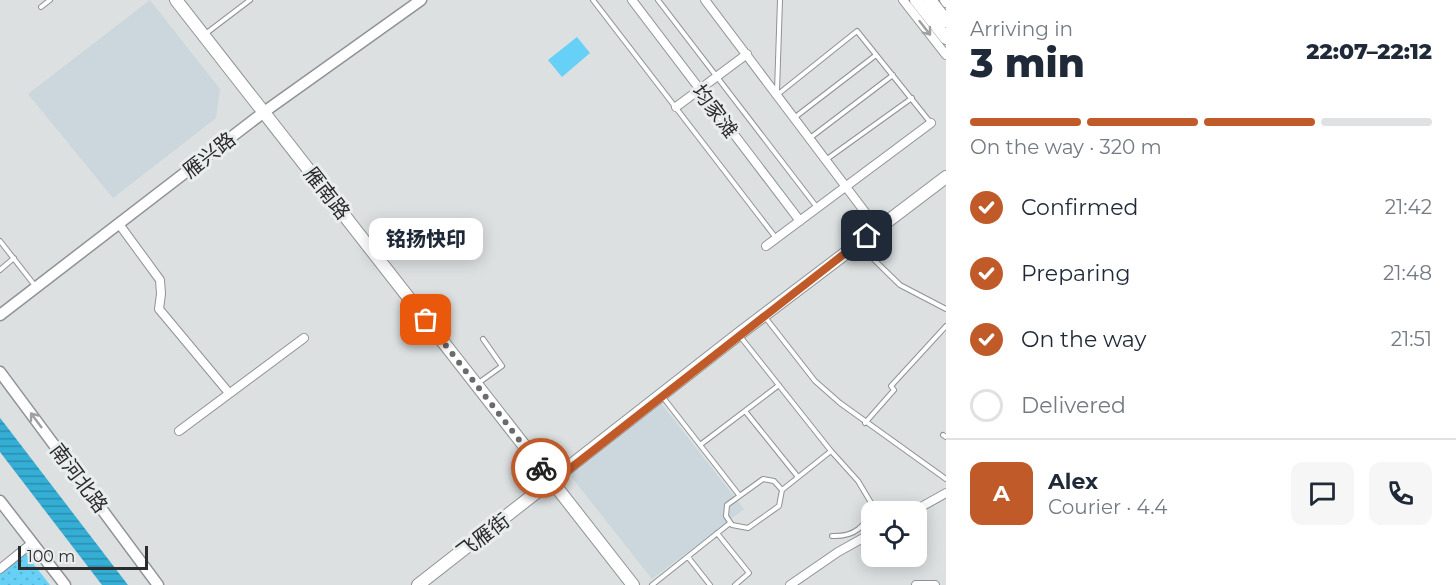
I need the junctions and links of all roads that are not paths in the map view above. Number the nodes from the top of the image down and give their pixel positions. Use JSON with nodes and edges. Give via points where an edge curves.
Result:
{"nodes":[{"id":1,"x":50,"y":0,"type":"edge"},
{"id":2,"x":176,"y":0,"type":"edge"},
{"id":3,"x":250,"y":0,"type":"edge"},
{"id":4,"x":419,"y":0,"type":"edge"},
{"id":5,"x":593,"y":0,"type":"edge"},
{"id":6,"x":632,"y":0,"type":"edge"},
{"id":7,"x":658,"y":0,"type":"edge"},
{"id":8,"x":705,"y":0,"type":"edge"},
{"id":9,"x":780,"y":0,"type":"edge"},
{"id":10,"x":903,"y":0,"type":"edge"},
{"id":11,"x":916,"y":0,"type":"edge"},
{"id":12,"x":930,"y":0,"type":"edge"},
{"id":13,"x":41,"y":8,"type":"dead end"},
{"id":14,"x":946,"y":21,"type":"edge"},
{"id":15,"x":204,"y":36,"type":"junction"},
{"id":16,"x":946,"y":38,"type":"edge"},
{"id":17,"x":747,"y":54,"type":"junction"},
{"id":18,"x":876,"y":55,"type":"junction"},
{"id":19,"x":946,"y":56,"type":"edge"},
{"id":20,"x":893,"y":75,"type":"junction"},
{"id":21,"x":717,"y":77,"type":"junction"},
{"id":22,"x":699,"y":90,"type":"junction"},
{"id":23,"x":777,"y":94,"type":"junction"},
{"id":24,"x":912,"y":98,"type":"junction"},
{"id":25,"x":676,"y":107,"type":"junction"},
{"id":26,"x":264,"y":112,"type":"junction"},
{"id":27,"x":794,"y":118,"type":"junction"},
{"id":28,"x":931,"y":123,"type":"joint"},
{"id":29,"x":810,"y":139,"type":"junction"},
{"id":30,"x":827,"y":160,"type":"junction"},
{"id":31,"x":946,"y":177,"type":"edge"},
{"id":32,"x":847,"y":185,"type":"junction"},
{"id":33,"x":817,"y":208,"type":"junction"},
{"id":34,"x":800,"y":221,"type":"junction"},
{"id":35,"x":119,"y":224,"type":"junction"},
{"id":36,"x":877,"y":228,"type":"junction"},
{"id":37,"x":777,"y":238,"type":"junction"},
{"id":38,"x":0,"y":241,"type":"edge"},
{"id":39,"x":858,"y":243,"type":"junction"},
{"id":40,"x":766,"y":246,"type":"dead end"},
{"id":41,"x":14,"y":258,"type":"junction"},
{"id":42,"x":0,"y":270,"type":"edge"},
{"id":43,"x":37,"y":287,"type":"junction"},
{"id":44,"x":946,"y":309,"type":"edge"},
{"id":45,"x":0,"y":315,"type":"edge"},
{"id":46,"x":764,"y":315,"type":"junction"},
{"id":47,"x":946,"y":326,"type":"edge"},
{"id":48,"x":739,"y":334,"type":"junction"},
{"id":49,"x":304,"y":338,"type":"dead end"},
{"id":50,"x":483,"y":339,"type":"dead end"},
{"id":51,"x":0,"y":372,"type":"edge"},
{"id":52,"x":476,"y":384,"type":"junction"},
{"id":53,"x":779,"y":385,"type":"junction"},
{"id":54,"x":229,"y":393,"type":"junction"},
{"id":55,"x":662,"y":396,"type":"junction"},
{"id":56,"x":745,"y":411,"type":"junction"},
{"id":57,"x":866,"y":423,"type":"junction"},
{"id":58,"x":178,"y":431,"type":"dead end"},
{"id":59,"x":700,"y":445,"type":"junction"},
{"id":60,"x":831,"y":451,"type":"junction"},
{"id":61,"x":798,"y":477,"type":"junction"},
{"id":62,"x":946,"y":479,"type":"edge"},
{"id":63,"x":553,"y":482,"type":"junction"},
{"id":64,"x":782,"y":490,"type":"junction"},
{"id":65,"x":946,"y":493,"type":"edge"},
{"id":66,"x":739,"y":495,"type":"junction"},
{"id":67,"x":0,"y":501,"type":"edge"},
{"id":68,"x":927,"y":504,"type":"edge"},
{"id":69,"x":730,"y":524,"type":"junction"},
{"id":70,"x":717,"y":533,"type":"junction"},
{"id":71,"x":832,"y":536,"type":"dead end"},
{"id":72,"x":861,"y":539,"type":"edge"},
{"id":73,"x":32,"y":543,"type":"junction"},
{"id":74,"x":688,"y":557,"type":"junction"},
{"id":75,"x":0,"y":569,"type":"edge"},
{"id":76,"x":64,"y":585,"type":"edge"},
{"id":77,"x":158,"y":585,"type":"edge"},
{"id":78,"x":418,"y":585,"type":"edge"},
{"id":79,"x":633,"y":585,"type":"edge"},
{"id":80,"x":652,"y":585,"type":"edge"},
{"id":81,"x":710,"y":585,"type":"edge"},
{"id":82,"x":735,"y":585,"type":"edge"},
{"id":83,"x":790,"y":585,"type":"edge"},
{"id":84,"x":916,"y":585,"type":"edge"},
{"id":85,"x":935,"y":585,"type":"edge"}],
"edges":[{"from":1,"to":13,"type":"lane"},
{"from":2,"to":15,"type":"main road","name":"雁南路"},
{"from":3,"to":15,"type":"lane"},
{"from":4,"to":26,"type":"street","name":"雁兴路"},
{"from":5,"to":25,"type":"lane"},
{"from":6,"to":22,"type":"street","name":"均家滩"},
{"from":7,"to":21,"type":"lane"},
{"from":8,"to":17,"type":"street"},
{"from":9,"to":23,"type":"lane"},
{"from":10,"to":19,"type":"street","one_way":true},
{"from":11,"to":16,"type":"main road"},
{"from":12,"to":14,"type":"main road"},
{"from":15,"to":26,"type":"main road","name":"雁南路"},
{"from":17,"to":21,"type":"street"},
{"from":17,"to":23,"type":"street"},
{"from":18,"to":20,"type":"lane"},
{"from":18,"to":23,"type":"lane","via":[[857,31]]},
{"from":18,"to":27,"type":"lane"},
{"from":20,"to":24,"type":"lane"},
{"from":20,"to":29,"type":"lane"},
{"from":21,"to":22,"type":"street"},
{"from":21,"to":33,"type":"lane"},
{"from":22,"to":25,"type":"street"},
{"from":22,"to":34,"type":"street","name":"均家滩"},
{"from":23,"to":27,"type":"street"},
{"from":24,"to":28,"type":"lane"},
{"from":24,"to":30,"type":"lane"},
{"from":25,"to":37,"type":"lane"},
{"from":26,"to":35,"type":"street","name":"雁兴路"},
{"from":26,"to":52,"type":"main road","name":"雁南路"},
{"from":27,"to":29,"type":"street"},
{"from":28,"to":32,"type":"street"},
{"from":29,"to":30,"type":"street"},
{"from":30,"to":32,"type":"street"},
{"from":31,"to":36,"type":"main road","name":"飞雁街"},
{"from":32,"to":33,"type":"street"},
{"from":32,"to":36,"type":"street"},
{"from":33,"to":34,"type":"street"},
{"from":34,"to":37,"type":"street"},
{"from":35,"to":43,"type":"street","name":"雁兴路"},
{"from":35,"to":54,"type":"street","via":[[160,280],[159,309]]},
{"from":36,"to":39,"type":"main road","name":"飞雁街"},
{"from":37,"to":40,"type":"street"},
{"from":38,"to":41,"type":"lane"},
{"from":39,"to":44,"type":"lane","via":[[900,285]]},
{"from":39,"to":46,"type":"main road","name":"飞雁街"},
{"from":41,"to":42,"type":"lane"},
{"from":41,"to":43,"type":"lane"},
{"from":43,"to":45,"type":"street","name":"雁兴路"},
{"from":46,"to":48,"type":"main road","name":"飞雁街"},
{"from":46,"to":57,"type":"lane","via":[[815,381]]},
{"from":47,"to":57,"type":"lane","via":[[891,386],[894,390]]},
{"from":48,"to":53,"type":"lane"},
{"from":48,"to":55,"type":"main road","name":"飞雁街"},
{"from":49,"to":54,"type":"street"},
{"from":50,"to":52,"type":"lane","via":[[502,366]]},
{"from":77,"to":51,"type":"street","name":"南河北路","one_way":true},
{"from":52,"to":63,"type":"main road","name":"雁南路"},
{"from":53,"to":56,"type":"lane"},
{"from":53,"to":60,"type":"lane"},
{"from":54,"to":58,"type":"street"},
{"from":55,"to":59,"type":"lane"},
{"from":55,"to":63,"type":"main road","name":"飞雁街"},
{"from":56,"to":59,"type":"lane"},
{"from":56,"to":61,"type":"lane"},
{"from":57,"to":62,"type":"lane"},
{"from":59,"to":66,"type":"lane"},
{"from":60,"to":61,"type":"lane"},
{"from":60,"to":71,"type":"lane","via":[[858,481],[873,506],[868,520],[854,533]]},
{"from":61,"to":64,"type":"lane"},
{"from":63,"to":78,"type":"main road","name":"飞雁街"},
{"from":63,"to":79,"type":"main road","name":"雁南路"},
{"from":64,"to":66,"type":"lane","via":[[774,481],[763,479]]},
{"from":64,"to":69,"type":"lane","via":[[779,506],[748,528]]},
{"from":65,"to":68,"type":"street"},
{"from":66,"to":69,"type":"lane","via":[[727,505]]},
{"from":67,"to":73,"type":"street"},
{"from":69,"to":70,"type":"lane"},
{"from":70,"to":74,"type":"lane"},
{"from":70,"to":82,"type":"lane","via":[[749,573]]},
{"from":72,"to":83,"type":"street"},
{"from":73,"to":75,"type":"street"},
{"from":73,"to":76,"type":"street"},
{"from":74,"to":80,"type":"lane"},
{"from":74,"to":81,"type":"lane"},
{"from":84,"to":85,"type":"street"}]}
